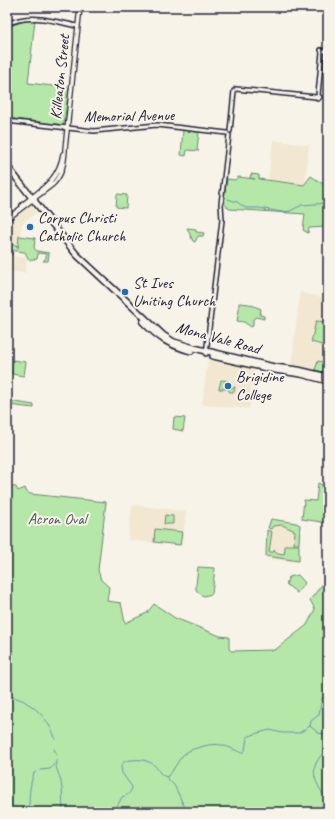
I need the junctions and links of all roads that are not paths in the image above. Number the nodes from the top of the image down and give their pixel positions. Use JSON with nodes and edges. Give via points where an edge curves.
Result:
{"nodes":[{"id":1,"x":80,"y":7,"type":"edge"},
{"id":2,"x":7,"y":24,"type":"edge"},
{"id":3,"x":78,"y":24,"type":"junction"},
{"id":4,"x":325,"y":51,"type":"edge"},
{"id":5,"x":7,"y":121,"type":"edge"},
{"id":6,"x":67,"y":128,"type":"junction"},
{"id":7,"x":229,"y":133,"type":"junction"},
{"id":8,"x":7,"y":166,"type":"edge"},
{"id":9,"x":7,"y":171,"type":"edge"},
{"id":10,"x":31,"y":199,"type":"junction"},
{"id":11,"x":7,"y":218,"type":"edge"},
{"id":12,"x":206,"y":352,"type":"junction"},
{"id":13,"x":328,"y":377,"type":"edge"},
{"id":14,"x":328,"y":381,"type":"edge"}],
"edges":[{"from":1,"to":3,"type":"main road","name":"Killeaton Street"},
{"from":2,"to":3,"type":"street","via":[[30,18],[42,18]]},
{"from":3,"to":6,"type":"main road","name":"Killeaton Street"},
{"from":4,"to":7,"type":"street","via":[[317,96],[235,90]]},
{"from":5,"to":6,"type":"street","name":"Memorial Avenue"},
{"from":6,"to":7,"type":"street","name":"Memorial Avenue","via":[[98,131],[157,125]]},
{"from":6,"to":10,"type":"main road","name":"Killeaton Street","via":[[63,168],[55,180]]},
{"from":7,"to":12,"type":"street","via":[[221,204],[223,218]]},
{"from":8,"to":10,"type":"highway","name":"Mona Vale Road"},
{"from":9,"to":10,"type":"highway","name":"Mona Vale Road"},
{"from":10,"to":11,"type":"main road"},
{"from":10,"to":12,"type":"highway","name":"Mona Vale Road","via":[[72,254],[156,335],[175,346]]},
{"from":12,"to":13,"type":"highway","name":"Mona Vale Road"},
{"from":12,"to":14,"type":"highway","name":"Mona Vale Road"}]}
